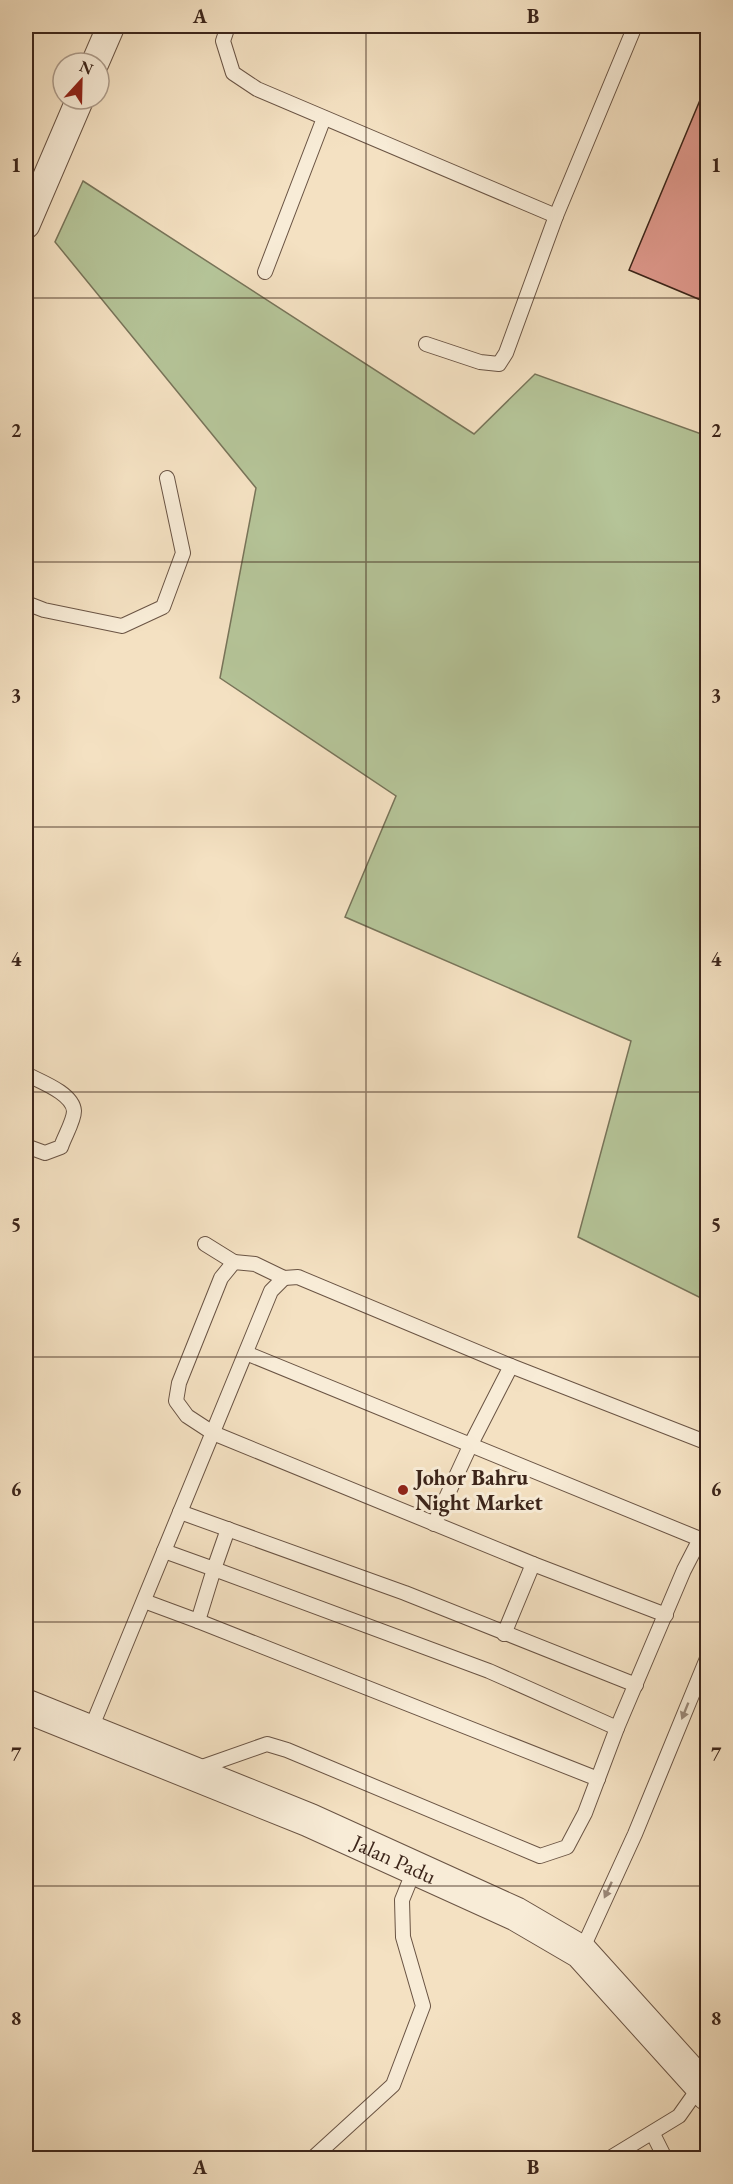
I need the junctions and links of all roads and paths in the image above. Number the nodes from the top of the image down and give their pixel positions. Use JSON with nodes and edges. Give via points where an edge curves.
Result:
{"nodes":[{"id":1,"x":111,"y":26,"type":"edge"},
{"id":2,"x":228,"y":26,"type":"edge"},
{"id":3,"x":635,"y":26,"type":"edge"},
{"id":4,"x":100,"y":51,"type":"edge"},
{"id":5,"x":75,"y":111,"type":"edge"},
{"id":6,"x":324,"y":118,"type":"junction"},
{"id":7,"x":556,"y":216,"type":"junction"},
{"id":8,"x":26,"y":225,"type":"edge"},
{"id":9,"x":265,"y":272,"type":"dead end"},
{"id":10,"x":426,"y":344,"type":"dead end"},
{"id":11,"x":167,"y":478,"type":"dead end"},
{"id":12,"x":26,"y":603,"type":"edge"},
{"id":13,"x":26,"y":1074,"type":"edge"},
{"id":14,"x":26,"y":1146,"type":"edge"},
{"id":15,"x":205,"y":1244,"type":"dead end"},
{"id":16,"x":234,"y":1262,"type":"junction"},
{"id":17,"x":284,"y":1278,"type":"junction"},
{"id":18,"x":246,"y":1353,"type":"junction"},
{"id":19,"x":511,"y":1366,"type":"junction"},
{"id":20,"x":213,"y":1433,"type":"junction"},
{"id":21,"x":708,"y":1443,"type":"edge"},
{"id":22,"x":471,"y":1444,"type":"junction"},
{"id":23,"x":180,"y":1512,"type":"junction"},
{"id":24,"x":434,"y":1524,"type":"junction"},
{"id":25,"x":228,"y":1529,"type":"junction"},
{"id":26,"x":704,"y":1539,"type":"edge"},
{"id":27,"x":164,"y":1551,"type":"junction"},
{"id":28,"x":533,"y":1564,"type":"junction"},
{"id":29,"x":214,"y":1569,"type":"junction"},
{"id":30,"x":144,"y":1600,"type":"junction"},
{"id":31,"x":666,"y":1615,"type":"junction"},
{"id":32,"x":198,"y":1621,"type":"junction"},
{"id":33,"x":504,"y":1634,"type":"junction"},
{"id":34,"x":708,"y":1656,"type":"edge"},
{"id":35,"x":636,"y":1685,"type":"junction"},
{"id":36,"x":26,"y":1706,"type":"edge"},
{"id":37,"x":617,"y":1728,"type":"junction"},
{"id":38,"x":90,"y":1731,"type":"junction"},
{"id":39,"x":189,"y":1772,"type":"junction"},
{"id":40,"x":598,"y":1779,"type":"junction"},
{"id":41,"x":415,"y":1868,"type":"junction"},
{"id":42,"x":581,"y":1952,"type":"junction"},
{"id":43,"x":705,"y":2089,"type":"edge"},
{"id":44,"x":654,"y":2134,"type":"junction"},
{"id":45,"x":313,"y":2158,"type":"edge"},
{"id":46,"x":610,"y":2158,"type":"edge"},
{"id":47,"x":665,"y":2158,"type":"edge"}],
"edges":[{"from":1,"to":4,"type":"street"},
{"from":2,"to":6,"type":"lane","via":[[223,41],[233,73],[257,89]]},
{"from":3,"to":7,"type":"lane"},
{"from":5,"to":8,"type":"street"},
{"from":6,"to":7,"type":"lane"},
{"from":6,"to":9,"type":"lane"},
{"from":7,"to":10,"type":"lane","via":[[499,364],[480,362]]},
{"from":11,"to":12,"type":"lane","via":[[183,554],[163,607],[122,626]]},
{"from":13,"to":14,"type":"lane","via":[[60,1092],[71,1101],[74,1112],[61,1147],[45,1153]]},
{"from":15,"to":16,"type":"lane"},
{"from":16,"to":17,"type":"lane","via":[[255,1264]]},
{"from":16,"to":20,"type":"lane","via":[[221,1278],[178,1383],[176,1401],[188,1416]]},
{"from":17,"to":18,"type":"lane","via":[[271,1291]]},
{"from":17,"to":19,"type":"lane","via":[[298,1277]]},
{"from":18,"to":20,"type":"lane"},
{"from":18,"to":22,"type":"lane"},
{"from":19,"to":21,"type":"lane"},
{"from":19,"to":22,"type":"lane"},
{"from":20,"to":23,"type":"lane"},
{"from":20,"to":24,"type":"lane"},
{"from":22,"to":24,"type":"lane"},
{"from":22,"to":26,"type":"lane"},
{"from":23,"to":25,"type":"lane"},
{"from":23,"to":27,"type":"lane"},
{"from":24,"to":28,"type":"lane"},
{"from":25,"to":29,"type":"lane"},
{"from":25,"to":33,"type":"lane","via":[[405,1593]]},
{"from":26,"to":31,"type":"lane","via":[[684,1570]]},
{"from":27,"to":29,"type":"lane"},
{"from":27,"to":30,"type":"lane"},
{"from":28,"to":31,"type":"lane"},
{"from":28,"to":33,"type":"lane"},
{"from":29,"to":32,"type":"lane"},
{"from":29,"to":37,"type":"lane","via":[[489,1671]]},
{"from":30,"to":32,"type":"lane"},
{"from":30,"to":38,"type":"lane"},
{"from":31,"to":35,"type":"lane"},
{"from":32,"to":40,"type":"lane"},
{"from":33,"to":35,"type":"lane"},
{"from":34,"to":42,"type":"lane","one_way":true,"via":[[635,1834]]},
{"from":35,"to":37,"type":"lane"},
{"from":36,"to":38,"type":"street","name":"Jalan Padu"},
{"from":37,"to":40,"type":"lane"},
{"from":38,"to":39,"type":"street","name":"Jalan Padu"},
{"from":39,"to":40,"type":"lane","via":[[267,1743],[540,1856],[567,1847]]},
{"from":39,"to":41,"type":"street","name":"Jalan Padu"},
{"from":41,"to":42,"type":"street","name":"Jalan Padu","via":[[516,1914]]},
{"from":41,"to":45,"type":"lane","via":[[402,1900],[404,1937],[423,2006],[393,2085]]},
{"from":42,"to":43,"type":"street","name":"Jalan Padu"},
{"from":43,"to":44,"type":"lane","via":[[679,2116]]},
{"from":44,"to":46,"type":"lane"},
{"from":44,"to":47,"type":"lane"}]}
